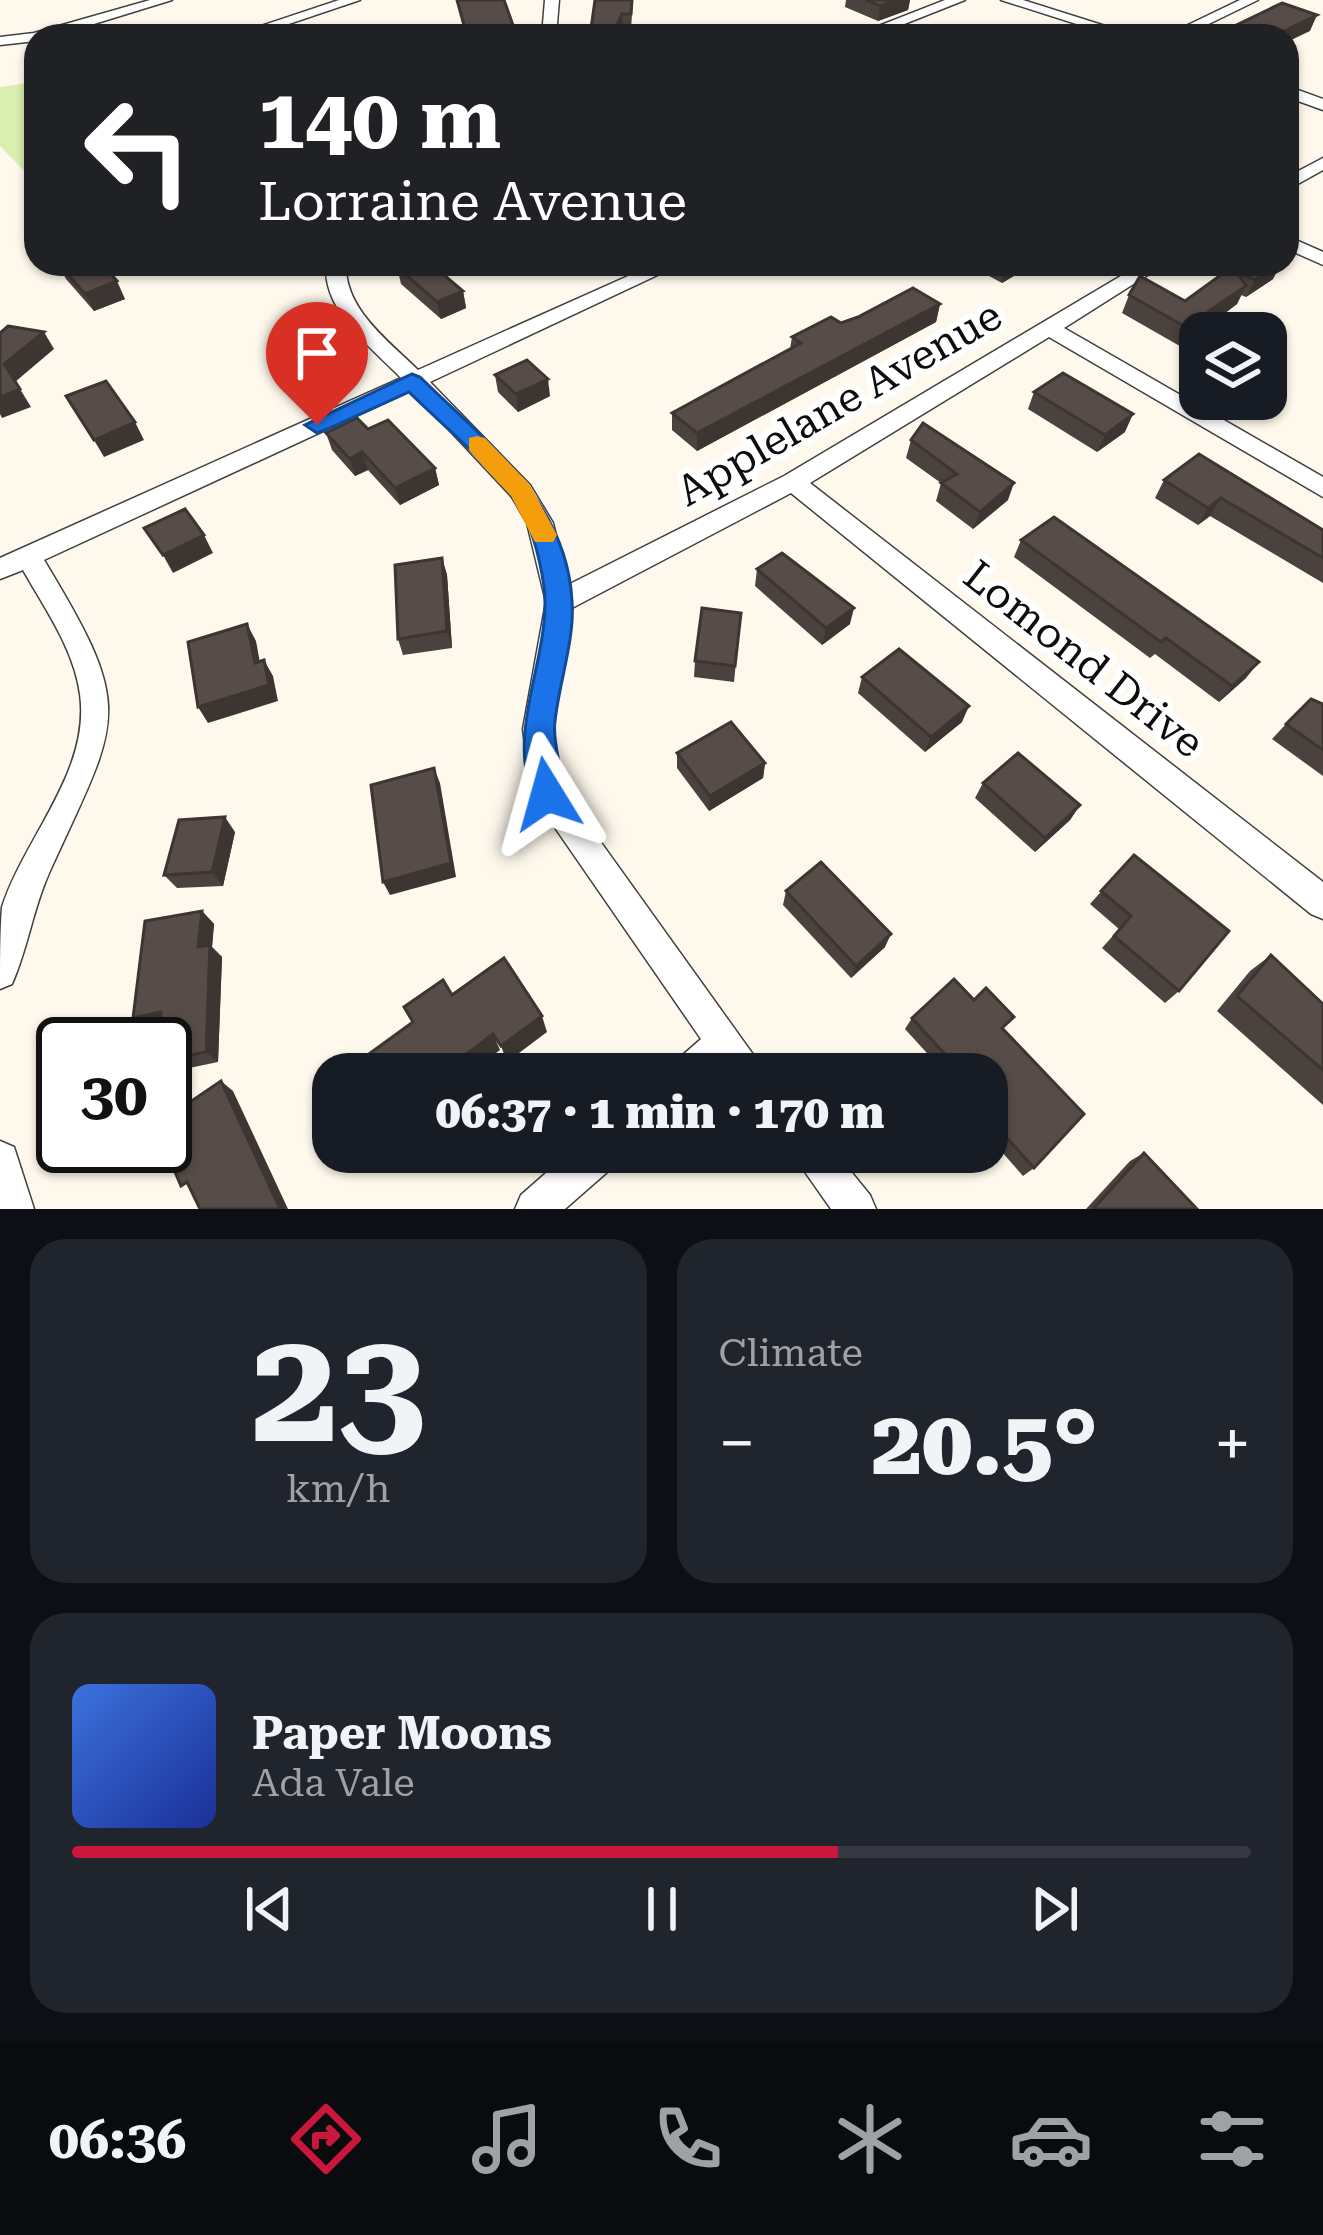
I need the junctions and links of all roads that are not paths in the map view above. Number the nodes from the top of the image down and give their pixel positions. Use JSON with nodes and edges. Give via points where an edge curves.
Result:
{"nodes":[{"id":1,"x":165,"y":0,"type":"edge"},
{"id":2,"x":353,"y":0,"type":"edge"},
{"id":3,"x":958,"y":0,"type":"edge"},
{"id":4,"x":1008,"y":0,"type":"edge"},
{"id":5,"x":1251,"y":0,"type":"edge"},
{"id":6,"x":80,"y":24,"type":"edge"},
{"id":7,"x":276,"y":24,"type":"edge"},
{"id":8,"x":893,"y":24,"type":"edge"},
{"id":9,"x":1089,"y":24,"type":"edge"},
{"id":10,"x":1198,"y":24,"type":"edge"},
{"id":11,"x":335,"y":276,"type":"edge"},
{"id":12,"x":644,"y":276,"type":"edge"},
{"id":13,"x":1135,"y":276,"type":"edge"},
{"id":14,"x":1048,"y":328,"type":"junction"},
{"id":15,"x":412,"y":382,"type":"junction"},
{"id":16,"x":793,"y":482,"type":"junction"},
{"id":17,"x":1323,"y":488,"type":"edge"},
{"id":18,"x":14,"y":562,"type":"edge"},
{"id":19,"x":559,"y":602,"type":"junction"},
{"id":20,"x":1323,"y":903,"type":"edge"},
{"id":21,"x":0,"y":972,"type":"edge"},
{"id":22,"x":723,"y":1044,"type":"junction"},
{"id":23,"x":713,"y":1053,"type":"edge"},
{"id":24,"x":730,"y":1053,"type":"edge"},
{"id":25,"x":0,"y":1161,"type":"edge"},
{"id":26,"x":576,"y":1173,"type":"edge"},
{"id":27,"x":827,"y":1173,"type":"edge"},
{"id":28,"x":14,"y":1209,"type":"edge"},
{"id":29,"x":535,"y":1209,"type":"edge"},
{"id":30,"x":856,"y":1209,"type":"edge"}],
"edges":[{"from":1,"to":6,"type":"street"},
{"from":2,"to":7,"type":"street"},
{"from":3,"to":8,"type":"street"},
{"from":4,"to":9,"type":"street"},
{"from":5,"to":10,"type":"street"},
{"from":11,"to":15,"type":"street","via":[[350,314]]},
{"from":12,"to":15,"type":"street"},
{"from":13,"to":14,"type":"street","name":"Applelane Avenue"},
{"from":14,"to":16,"type":"street","name":"Applelane Avenue"},
{"from":14,"to":17,"type":"street"},
{"from":15,"to":18,"type":"street"},
{"from":15,"to":19,"type":"street","via":[[521,491],[540,523]]},
{"from":16,"to":19,"type":"street","name":"Applelane Avenue"},
{"from":16,"to":20,"type":"street","name":"Lomond Drive"},
{"from":18,"to":21,"type":"street","via":[[91,674],[95,708],[90,753],[36,866]]},
{"from":19,"to":22,"type":"street","via":[[538,729],[547,794]]},
{"from":22,"to":23,"type":"street"},
{"from":22,"to":24,"type":"street"},
{"from":25,"to":28,"type":"street"},
{"from":26,"to":29,"type":"street"},
{"from":27,"to":30,"type":"street"}]}
